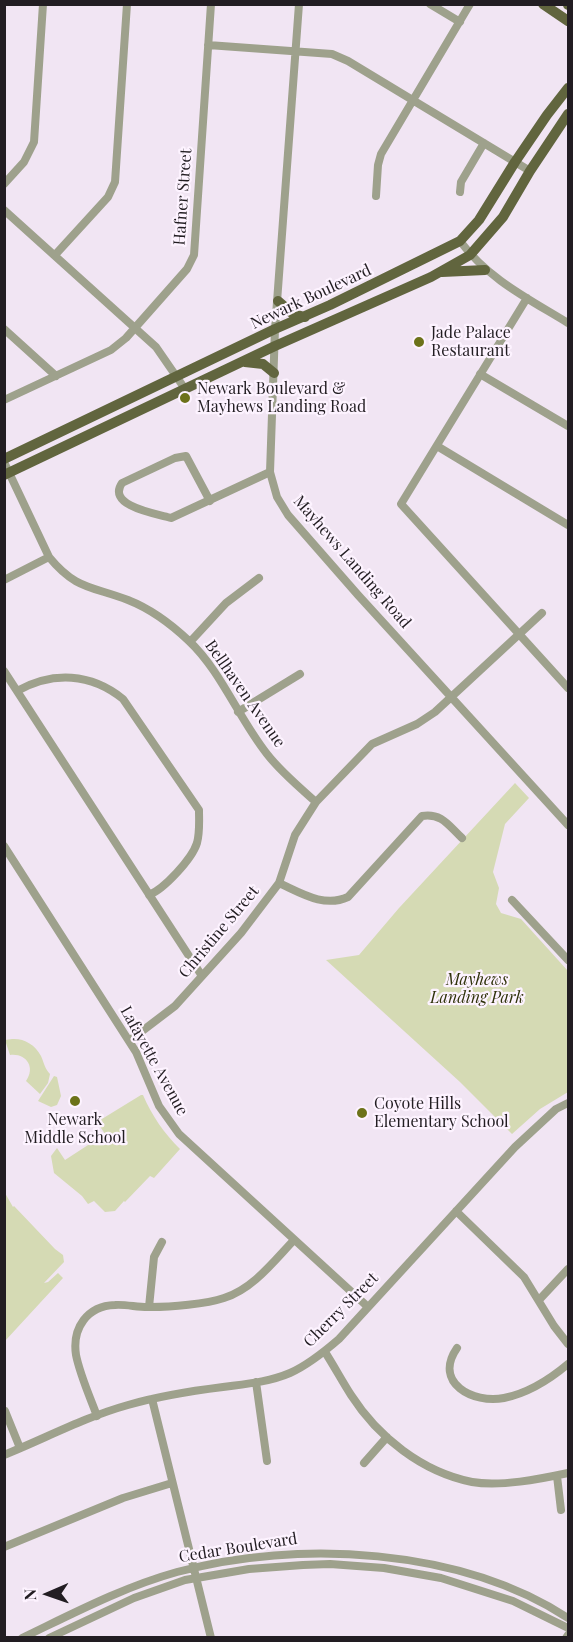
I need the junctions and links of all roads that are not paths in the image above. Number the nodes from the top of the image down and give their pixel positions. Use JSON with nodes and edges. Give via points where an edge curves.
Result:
{"nodes":[{"id":1,"x":43,"y":4,"type":"edge"},
{"id":2,"x":127,"y":4,"type":"edge"},
{"id":3,"x":211,"y":4,"type":"edge"},
{"id":4,"x":299,"y":4,"type":"edge"},
{"id":5,"x":430,"y":4,"type":"edge"},
{"id":6,"x":470,"y":4,"type":"edge"},
{"id":7,"x":543,"y":4,"type":"edge"},
{"id":8,"x":568,"y":21,"type":"edge"},
{"id":9,"x":460,"y":22,"type":"junction"},
{"id":10,"x":208,"y":45,"type":"junction"},
{"id":11,"x":296,"y":51,"type":"junction"},
{"id":12,"x":568,"y":88,"type":"edge"},
{"id":13,"x":413,"y":100,"type":"junction"},
{"id":14,"x":568,"y":114,"type":"edge"},
{"id":15,"x":484,"y":143,"type":"junction"},
{"id":16,"x":515,"y":162,"type":"junction"},
{"id":17,"x":530,"y":171,"type":"junction"},
{"id":18,"x":4,"y":184,"type":"edge"},
{"id":19,"x":460,"y":192,"type":"dead end"},
{"id":20,"x":376,"y":196,"type":"dead end"},
{"id":21,"x":4,"y":210,"type":"edge"},
{"id":22,"x":460,"y":241,"type":"junction"},
{"id":23,"x":55,"y":255,"type":"junction"},
{"id":24,"x":470,"y":255,"type":"junction"},
{"id":25,"x":485,"y":270,"type":"junction"},
{"id":26,"x":439,"y":273,"type":"junction"},
{"id":27,"x":527,"y":298,"type":"junction"},
{"id":28,"x":278,"y":301,"type":"junction"},
{"id":29,"x":304,"y":317,"type":"junction"},
{"id":30,"x":568,"y":322,"type":"edge"},
{"id":31,"x":134,"y":327,"type":"junction"},
{"id":32,"x":4,"y":328,"type":"edge"},
{"id":33,"x":275,"y":329,"type":"junction"},
{"id":34,"x":275,"y":346,"type":"junction"},
{"id":35,"x":242,"y":361,"type":"junction"},
{"id":36,"x":274,"y":373,"type":"junction"},
{"id":37,"x":480,"y":374,"type":"junction"},
{"id":38,"x":56,"y":376,"type":"junction"},
{"id":39,"x":177,"y":378,"type":"junction"},
{"id":40,"x":184,"y":389,"type":"junction"},
{"id":41,"x":4,"y":399,"type":"edge"},
{"id":42,"x":568,"y":426,"type":"edge"},
{"id":43,"x":436,"y":446,"type":"junction"},
{"id":44,"x":4,"y":460,"type":"edge"},
{"id":45,"x":270,"y":472,"type":"junction"},
{"id":46,"x":7,"y":474,"type":"edge"},
{"id":47,"x":210,"y":501,"type":"junction"},
{"id":48,"x":568,"y":525,"type":"edge"},
{"id":49,"x":49,"y":557,"type":"junction"},
{"id":50,"x":259,"y":578,"type":"dead end"},
{"id":51,"x":4,"y":580,"type":"edge"},
{"id":52,"x":542,"y":613,"type":"dead end"},
{"id":53,"x":519,"y":635,"type":"junction"},
{"id":54,"x":190,"y":642,"type":"junction"},
{"id":55,"x":4,"y":671,"type":"edge"},
{"id":56,"x":300,"y":674,"type":"dead end"},
{"id":57,"x":568,"y":688,"type":"edge"},
{"id":58,"x":17,"y":691,"type":"junction"},
{"id":59,"x":452,"y":698,"type":"junction"},
{"id":60,"x":238,"y":712,"type":"junction"},
{"id":61,"x":316,"y":802,"type":"junction"},
{"id":62,"x":568,"y":825,"type":"edge"},
{"id":63,"x":462,"y":838,"type":"dead end"},
{"id":64,"x":4,"y":846,"type":"edge"},
{"id":65,"x":279,"y":883,"type":"junction"},
{"id":66,"x":149,"y":895,"type":"junction"},
{"id":67,"x":512,"y":900,"type":"dead end"},
{"id":68,"x":568,"y":960,"type":"edge"},
{"id":69,"x":202,"y":976,"type":"junction"},
{"id":70,"x":129,"y":1041,"type":"junction"},
{"id":71,"x":568,"y":1103,"type":"edge"},
{"id":72,"x":456,"y":1211,"type":"junction"},
{"id":73,"x":294,"y":1240,"type":"junction"},
{"id":74,"x":162,"y":1242,"type":"dead end"},
{"id":75,"x":568,"y":1269,"type":"edge"},
{"id":76,"x":538,"y":1300,"type":"junction"},
{"id":77,"x":149,"y":1307,"type":"junction"},
{"id":78,"x":368,"y":1307,"type":"junction"},
{"id":79,"x":568,"y":1344,"type":"edge"},
{"id":80,"x":457,"y":1348,"type":"dead end"},
{"id":81,"x":325,"y":1352,"type":"junction"},
{"id":82,"x":568,"y":1364,"type":"edge"},
{"id":83,"x":255,"y":1382,"type":"junction"},
{"id":84,"x":152,"y":1399,"type":"junction"},
{"id":85,"x":5,"y":1411,"type":"edge"},
{"id":86,"x":97,"y":1416,"type":"junction"},
{"id":87,"x":387,"y":1437,"type":"junction"},
{"id":88,"x":20,"y":1448,"type":"junction"},
{"id":89,"x":4,"y":1455,"type":"edge"},
{"id":90,"x":267,"y":1461,"type":"dead end"},
{"id":91,"x":364,"y":1463,"type":"dead end"},
{"id":92,"x":568,"y":1473,"type":"edge"},
{"id":93,"x":557,"y":1476,"type":"junction"},
{"id":94,"x":172,"y":1483,"type":"junction"},
{"id":95,"x":561,"y":1510,"type":"dead end"},
{"id":96,"x":4,"y":1547,"type":"edge"},
{"id":97,"x":193,"y":1569,"type":"junction"},
{"id":98,"x":195,"y":1578,"type":"junction"},
{"id":99,"x":568,"y":1618,"type":"edge"},
{"id":100,"x":568,"y":1628,"type":"edge"},
{"id":101,"x":22,"y":1638,"type":"edge"},
{"id":102,"x":49,"y":1638,"type":"edge"},
{"id":103,"x":211,"y":1638,"type":"edge"}],
"edges":[{"from":1,"to":18,"type":"street","via":[[34,142],[24,162]]},
{"from":2,"to":23,"type":"street","via":[[115,183],[108,197]]},
{"from":3,"to":10,"type":"street","name":"Hafner Street"},
{"from":4,"to":11,"type":"street","name":"Mayhews Landing Road"},
{"from":5,"to":9,"type":"street"},
{"from":6,"to":9,"type":"street"},
{"from":7,"to":8,"type":"main road"},
{"from":9,"to":13,"type":"street"},
{"from":10,"to":11,"type":"street"},
{"from":10,"to":31,"type":"street","name":"Hafner Street","via":[[194,255],[187,269]]},
{"from":11,"to":13,"type":"street","via":[[332,54]]},
{"from":11,"to":28,"type":"street","name":"Mayhews Landing Road"},
{"from":12,"to":16,"type":"main road","name":"Newark Boulevard"},
{"from":13,"to":15,"type":"street"},
{"from":13,"to":20,"type":"street","via":[[381,154]]},
{"from":14,"to":17,"type":"main road","name":"Newark Boulevard"},
{"from":15,"to":16,"type":"street"},
{"from":15,"to":19,"type":"street","via":[[461,182]]},
{"from":16,"to":17,"type":"street"},
{"from":16,"to":22,"type":"main road","name":"Newark Boulevard","via":[[479,220]]},
{"from":17,"to":24,"type":"main road","name":"Newark Boulevard","via":[[503,217]]},
{"from":21,"to":23,"type":"street"},
{"from":22,"to":24,"type":"street"},
{"from":22,"to":29,"type":"main road","name":"Newark Boulevard"},
{"from":23,"to":31,"type":"street"},
{"from":24,"to":25,"type":"street"},
{"from":24,"to":26,"type":"main road","name":"Newark Boulevard"},
{"from":25,"to":26,"type":"main road"},
{"from":25,"to":27,"type":"street"},
{"from":26,"to":34,"type":"main road","name":"Newark Boulevard"},
{"from":27,"to":30,"type":"street"},
{"from":27,"to":37,"type":"street"},
{"from":28,"to":29,"type":"main road","via":[[293,314]]},
{"from":28,"to":33,"type":"street","name":"Mayhews Landing Road"},
{"from":29,"to":33,"type":"main road","name":"Newark Boulevard"},
{"from":31,"to":38,"type":"street","name":"Hafner Street","via":[[111,350]]},
{"from":31,"to":39,"type":"street","via":[[156,347]]},
{"from":32,"to":38,"type":"street"},
{"from":33,"to":34,"type":"street","name":"Mayhews Landing Road"},
{"from":33,"to":39,"type":"main road","name":"Newark Boulevard"},
{"from":34,"to":35,"type":"main road","name":"Newark Boulevard"},
{"from":34,"to":36,"type":"street","name":"Mayhews Landing Road"},
{"from":35,"to":36,"type":"main road","via":[[257,362]]},
{"from":35,"to":40,"type":"main road","name":"Newark Boulevard"},
{"from":36,"to":45,"type":"street","name":"Mayhews Landing Road"},
{"from":37,"to":42,"type":"street"},
{"from":37,"to":43,"type":"street"},
{"from":38,"to":41,"type":"street","name":"Hafner Street"},
{"from":39,"to":40,"type":"street"},
{"from":39,"to":44,"type":"main road","name":"Newark Boulevard"},
{"from":40,"to":46,"type":"main road","name":"Newark Boulevard"},
{"from":43,"to":48,"type":"street"},
{"from":43,"to":53,"type":"street","via":[[400,504]]},
{"from":44,"to":46,"type":"street","name":"Bellhaven Avenue"},
{"from":45,"to":47,"type":"street"},
{"from":45,"to":59,"type":"street","name":"Mayhews Landing Road","via":[[277,498],[288,515]]},
{"from":46,"to":49,"type":"street","name":"Bellhaven Avenue"},
{"from":47,"to":47,"type":"street","via":[[171,518],[124,503],[118,492],[122,483],[186,456]]},
{"from":49,"to":51,"type":"street"},
{"from":49,"to":54,"type":"street","name":"Bellhaven Avenue","via":[[83,587],[139,605],[169,623]]},
{"from":50,"to":54,"type":"street","via":[[226,603]]},
{"from":52,"to":53,"type":"street","name":"Christine Street"},
{"from":53,"to":57,"type":"street"},
{"from":53,"to":59,"type":"street","name":"Christine Street"},
{"from":54,"to":60,"type":"street","name":"Bellhaven Avenue"},
{"from":55,"to":58,"type":"street"},
{"from":56,"to":60,"type":"street"},
{"from":58,"to":66,"type":"street"},
{"from":58,"to":66,"type":"street","via":[[27,685],[72,676],[110,689],[123,699],[198,810],[196,846],[161,889]]},
{"from":59,"to":61,"type":"street","name":"Christine Street","via":[[422,721],[372,744]]},
{"from":59,"to":62,"type":"street","name":"Mayhews Landing Road"},
{"from":60,"to":61,"type":"street","name":"Bellhaven Avenue","via":[[267,754]]},
{"from":61,"to":65,"type":"street","name":"Christine Street","via":[[295,835]]},
{"from":63,"to":65,"type":"street","via":[[441,818],[422,816],[348,897],[336,902],[316,899]]},
{"from":64,"to":70,"type":"street","name":"Lafayette Avenue"},
{"from":65,"to":69,"type":"street","name":"Christine Street"},
{"from":66,"to":69,"type":"street"},
{"from":67,"to":68,"type":"street"},
{"from":69,"to":70,"type":"street","name":"Christine Street","via":[[175,1006]]},
{"from":70,"to":73,"type":"street","name":"Lafayette Avenue","via":[[159,1106],[174,1128]]},
{"from":71,"to":72,"type":"street","name":"Cherry Street","via":[[514,1147]]},
{"from":72,"to":76,"type":"street","via":[[524,1277]]},
{"from":72,"to":78,"type":"street","name":"Cherry Street"},
{"from":73,"to":77,"type":"street","via":[[257,1278],[223,1299]]},
{"from":73,"to":78,"type":"street","name":"Lafayette Avenue"},
{"from":74,"to":77,"type":"street","via":[[154,1257]]},
{"from":75,"to":76,"type":"street"},
{"from":76,"to":79,"type":"street"},
{"from":77,"to":86,"type":"street","via":[[101,1306],[88,1313],[80,1324],[76,1356]]},
{"from":78,"to":81,"type":"street","name":"Cherry Street"},
{"from":80,"to":82,"type":"street","via":[[449,1365],[452,1380],[482,1399],[504,1398],[531,1389]]},
{"from":81,"to":83,"type":"street","name":"Cherry Street","via":[[290,1373]]},
{"from":81,"to":87,"type":"street","via":[[351,1396]]},
{"from":83,"to":84,"type":"street","name":"Cherry Street"},
{"from":83,"to":90,"type":"street"},
{"from":84,"to":86,"type":"street","name":"Cherry Street"},
{"from":84,"to":94,"type":"street"},
{"from":85,"to":88,"type":"street"},
{"from":86,"to":88,"type":"street","name":"Cherry Street"},
{"from":87,"to":91,"type":"street"},
{"from":87,"to":93,"type":"street","via":[[421,1463],[473,1482]]},
{"from":88,"to":89,"type":"street","name":"Cherry Street"},
{"from":92,"to":93,"type":"street"},
{"from":93,"to":95,"type":"street"},
{"from":94,"to":96,"type":"street","via":[[123,1498]]},
{"from":94,"to":97,"type":"street"},
{"from":97,"to":98,"type":"street"},
{"from":97,"to":99,"type":"street","name":"Cedar Boulevard","via":[[303,1553],[360,1554],[445,1568],[492,1581],[520,1590]]},
{"from":97,"to":101,"type":"street","name":"Cedar Boulevard","via":[[128,1589]]},
{"from":98,"to":100,"type":"street","name":"Cedar Boulevard","via":[[303,1564],[384,1569],[441,1578],[488,1592],[530,1607]]},
{"from":98,"to":102,"type":"street","name":"Cedar Boulevard","via":[[161,1587]]},
{"from":98,"to":103,"type":"street"}]}
